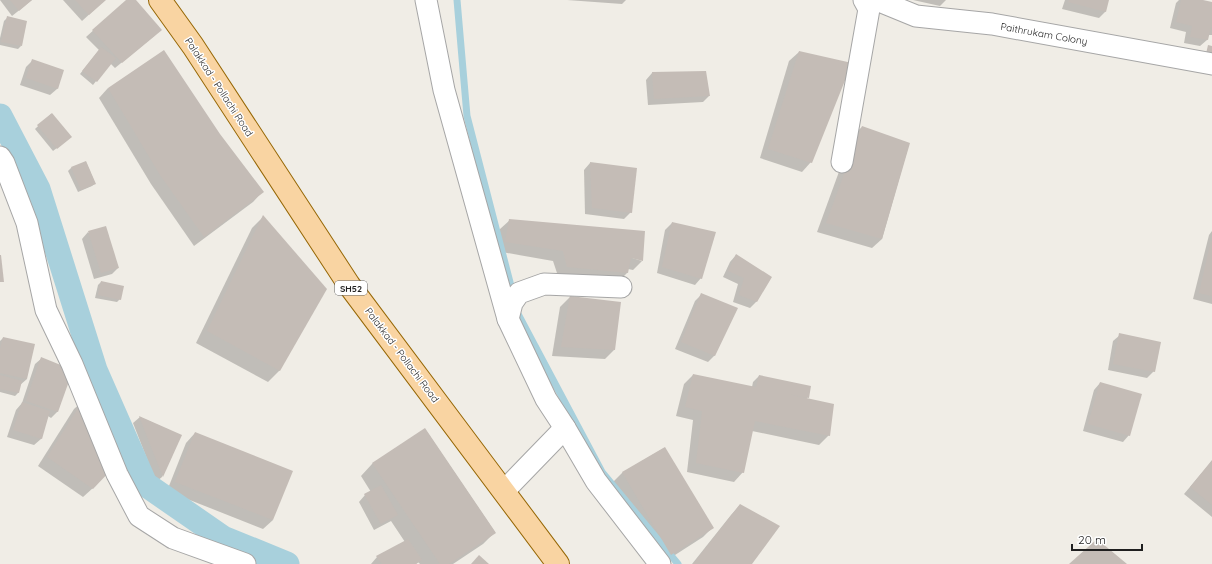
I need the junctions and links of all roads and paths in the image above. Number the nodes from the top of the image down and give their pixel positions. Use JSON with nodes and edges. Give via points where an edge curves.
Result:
{"nodes":[{"id":1,"x":160,"y":0,"type":"edge"},
{"id":2,"x":426,"y":0,"type":"edge"},
{"id":3,"x":864,"y":0,"type":"edge"},
{"id":4,"x":877,"y":0,"type":"edge"},
{"id":5,"x":1212,"y":64,"type":"edge"},
{"id":6,"x":0,"y":156,"type":"edge"},
{"id":7,"x":842,"y":162,"type":"dead end"},
{"id":8,"x":621,"y":287,"type":"dead end"},
{"id":9,"x":508,"y":319,"type":"junction"},
{"id":10,"x":565,"y":428,"type":"junction"},
{"id":11,"x":504,"y":491,"type":"junction"},
{"id":12,"x":245,"y":564,"type":"edge"},
{"id":13,"x":558,"y":564,"type":"edge"},
{"id":14,"x":660,"y":564,"type":"edge"}],
"edges":[{"from":1,"to":11,"type":"main road","name":"Palakkad - Pollachi Road","number":"SH52","via":[[193,46],[349,285]]},
{"from":2,"to":9,"type":"street","via":[[444,90]]},
{"from":3,"to":7,"type":"street","via":[[869,9]]},
{"from":4,"to":5,"type":"street","name":"Paithrukam Colony","via":[[916,16],[992,24]]},
{"from":6,"to":12,"type":"street","via":[[27,223],[46,310],[72,364],[117,474],[139,516],[173,538]]},
{"from":8,"to":9,"type":"street","via":[[544,284],[519,293],[512,303]]},
{"from":9,"to":10,"type":"street","via":[[546,399]]},
{"from":10,"to":11,"type":"street"},
{"from":10,"to":14,"type":"street","via":[[596,481]]},
{"from":11,"to":13,"type":"main road","name":"Palakkad - Pollachi Road","number":"SH52"}]}
